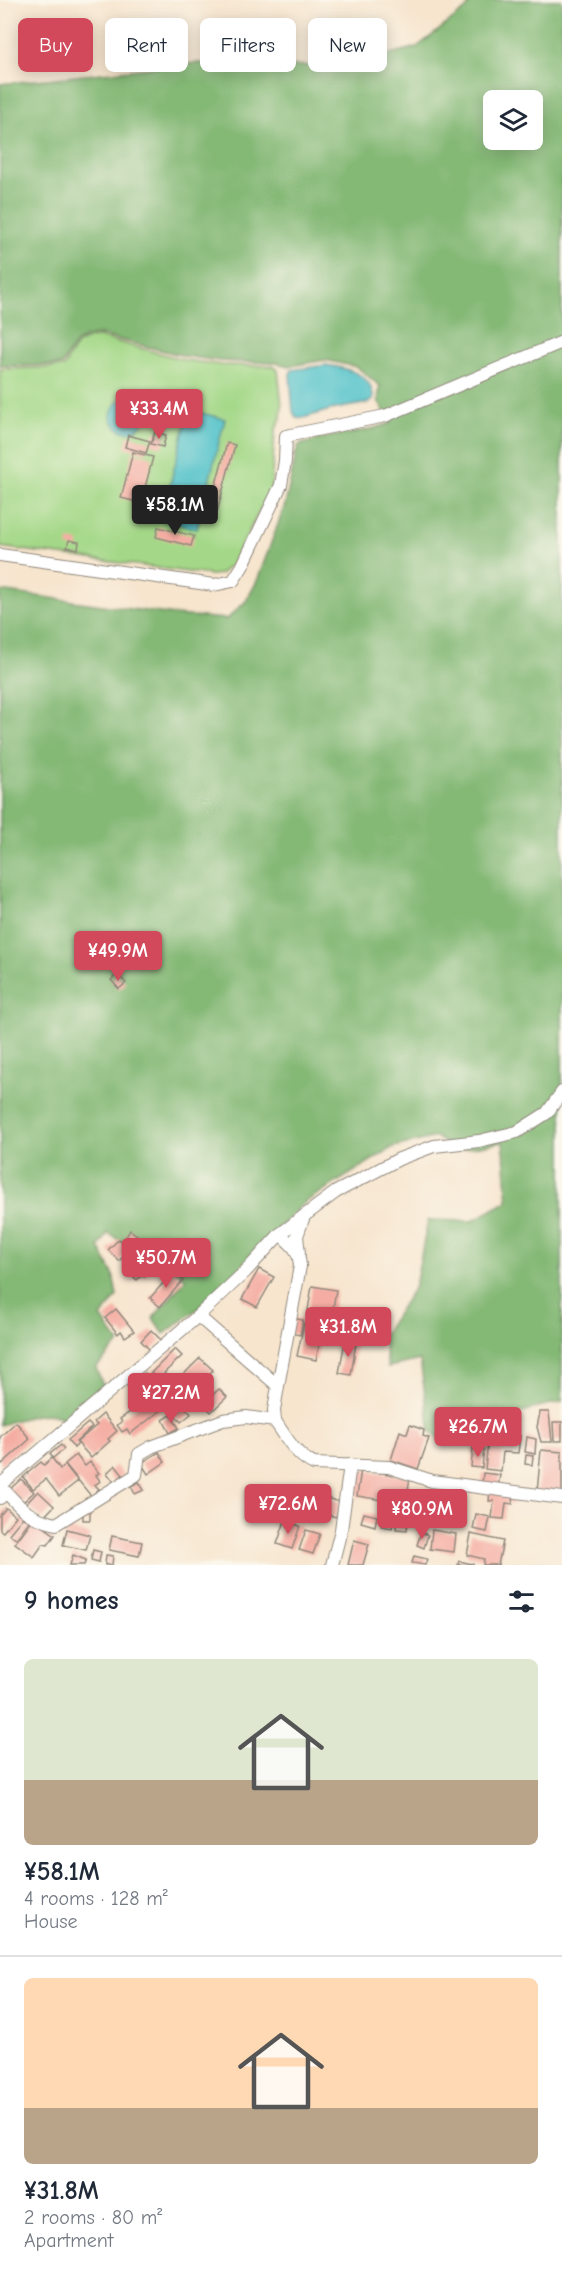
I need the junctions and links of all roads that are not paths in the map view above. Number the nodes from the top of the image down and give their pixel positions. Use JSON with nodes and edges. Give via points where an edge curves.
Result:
{"nodes":[{"id":1,"x":562,"y":342,"type":"edge"},
{"id":2,"x":0,"y":555,"type":"edge"},
{"id":3,"x":562,"y":1092,"type":"edge"},
{"id":4,"x":304,"y":1216,"type":"junction"},
{"id":5,"x":280,"y":1234,"type":"junction"},
{"id":6,"x":299,"y":1255,"type":"junction"},
{"id":7,"x":198,"y":1316,"type":"junction"},
{"id":8,"x":278,"y":1386,"type":"junction"},
{"id":9,"x":275,"y":1421,"type":"junction"},
{"id":10,"x":350,"y":1465,"type":"junction"},
{"id":11,"x":0,"y":1485,"type":"edge"},
{"id":12,"x":0,"y":1498,"type":"edge"},
{"id":13,"x":562,"y":1498,"type":"edge"},
{"id":14,"x":332,"y":1565,"type":"edge"}],
"edges":[{"from":1,"to":2,"type":"street","via":[[385,416],[285,436],[281,484],[233,581],[214,585]]},
{"from":3,"to":4,"type":"street","via":[[547,1113],[518,1132],[417,1152],[336,1192]]},
{"from":4,"to":5,"type":"street"},
{"from":4,"to":6,"type":"street","via":[[297,1236]]},
{"from":5,"to":6,"type":"street"},
{"from":5,"to":7,"type":"street"},
{"from":6,"to":8,"type":"street"},
{"from":7,"to":8,"type":"street"},
{"from":7,"to":11,"type":"street"},
{"from":8,"to":9,"type":"street"},
{"from":9,"to":10,"type":"street","via":[[306,1460],[329,1466]]},
{"from":9,"to":12,"type":"street","via":[[246,1417],[223,1420],[151,1447],[139,1454],[136,1474],[56,1524],[33,1518],[6,1492]]},
{"from":10,"to":13,"type":"street","via":[[389,1467],[432,1481]]},
{"from":10,"to":14,"type":"street"}]}
